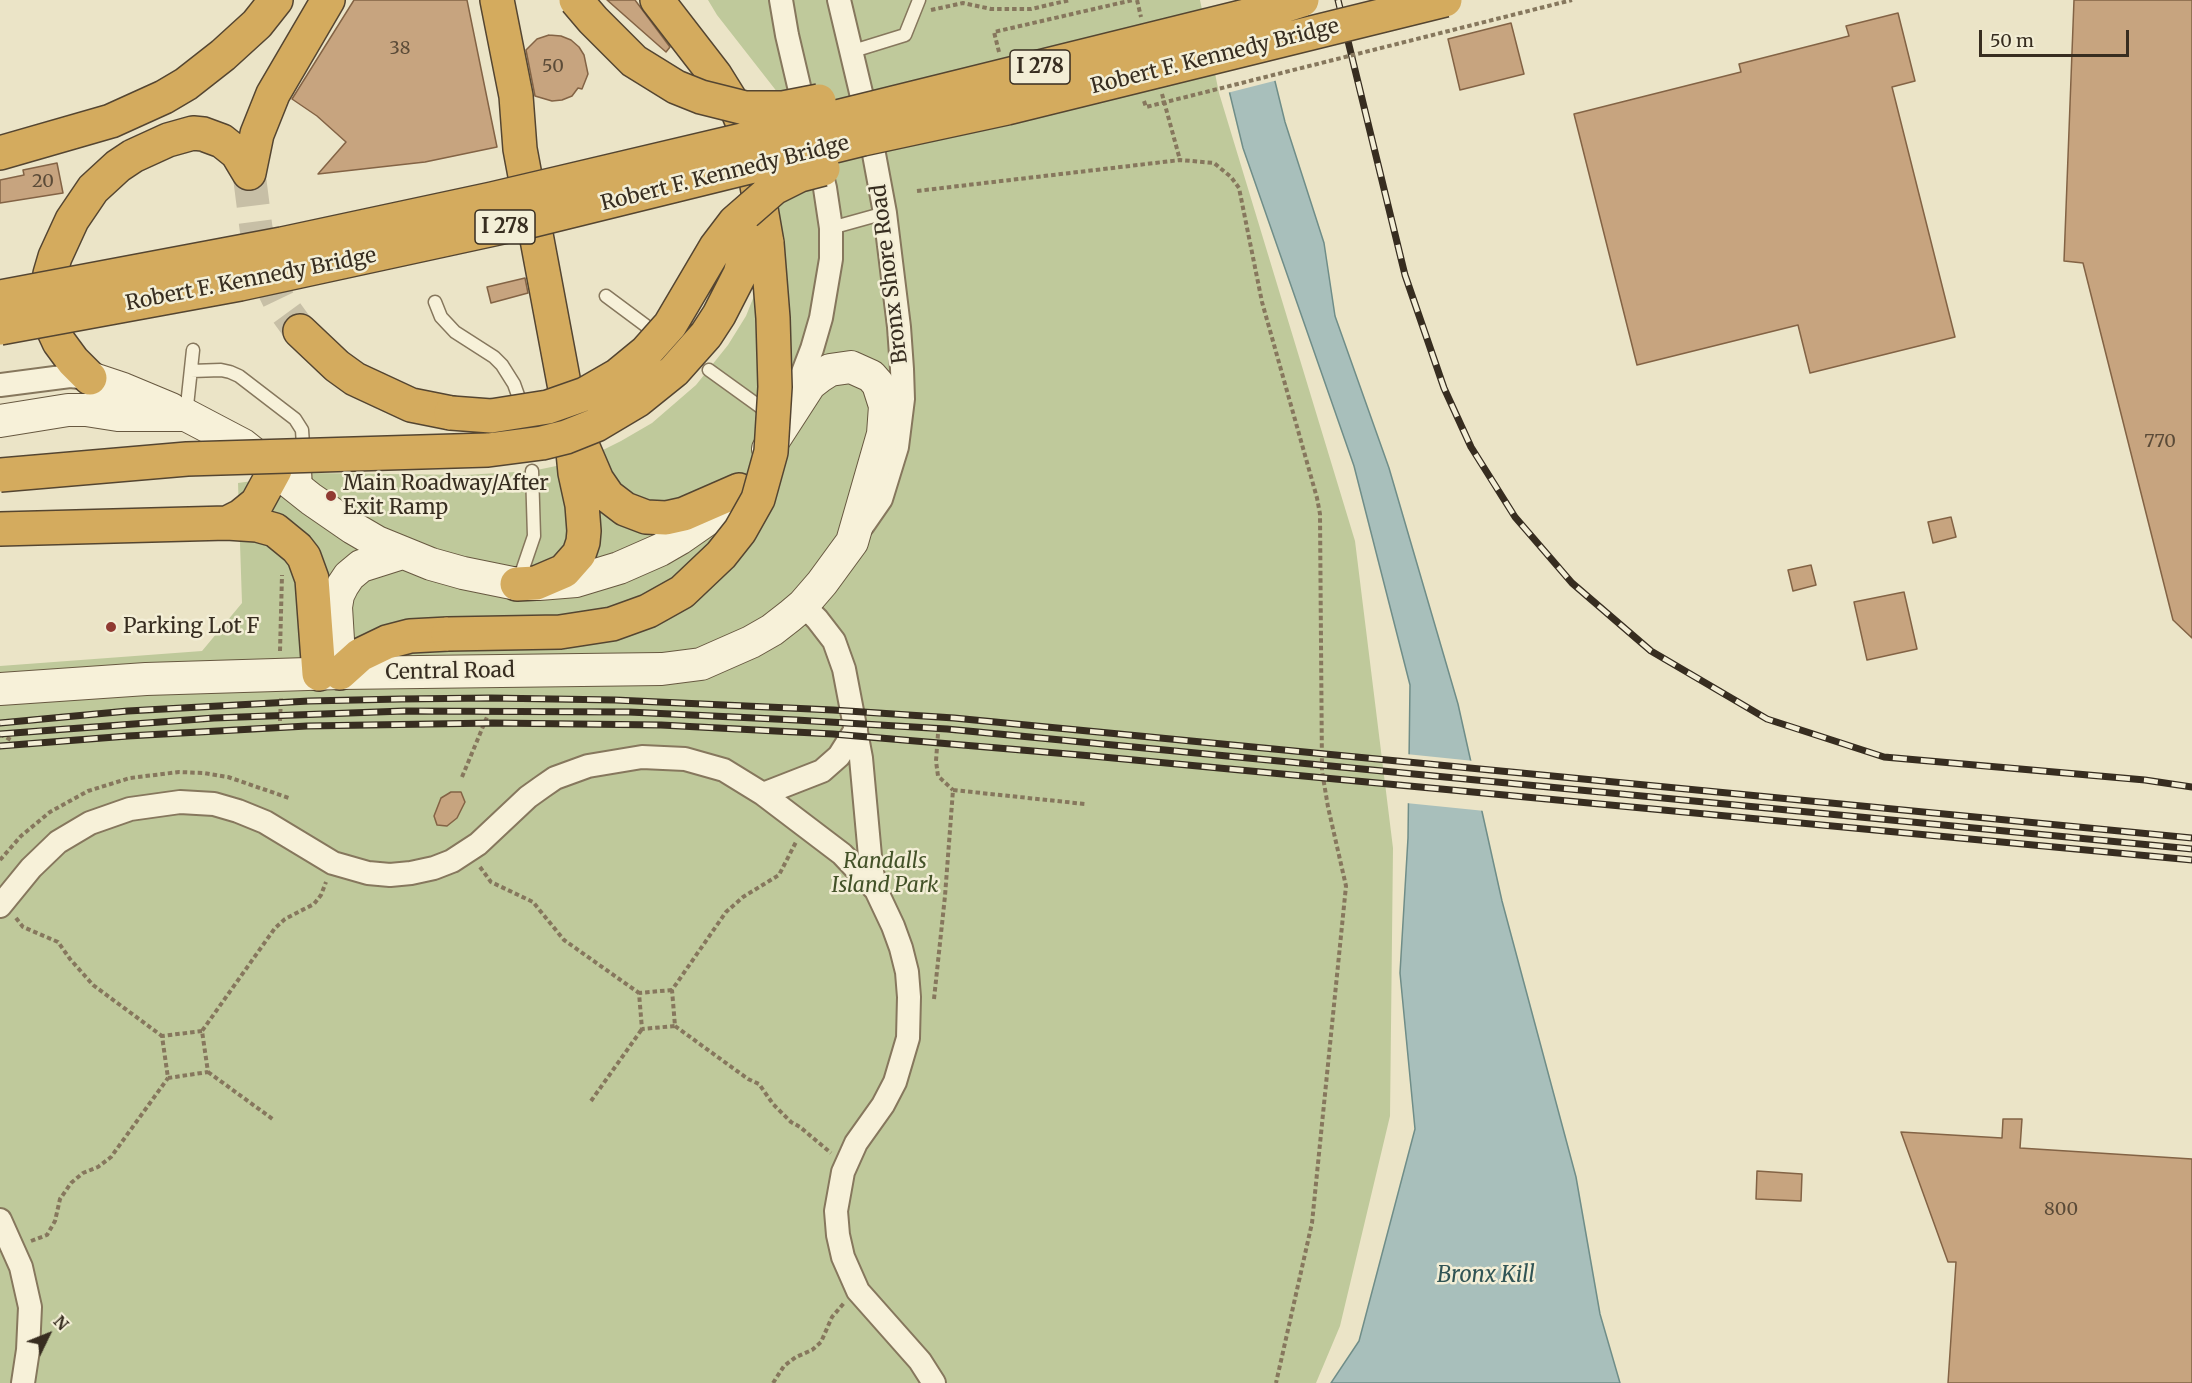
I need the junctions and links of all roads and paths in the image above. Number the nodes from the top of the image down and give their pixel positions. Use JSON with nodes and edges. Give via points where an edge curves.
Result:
{"nodes":[{"id":1,"x":276,"y":0,"type":"edge"},
{"id":2,"x":328,"y":0,"type":"edge"},
{"id":3,"x":483,"y":0,"type":"edge"},
{"id":4,"x":497,"y":0,"type":"edge"},
{"id":5,"x":576,"y":0,"type":"edge"},
{"id":6,"x":657,"y":0,"type":"edge"},
{"id":7,"x":781,"y":0,"type":"edge"},
{"id":8,"x":839,"y":0,"type":"edge"},
{"id":9,"x":919,"y":0,"type":"edge"},
{"id":10,"x":1070,"y":0,"type":"edge"},
{"id":11,"x":1234,"y":0,"type":"edge"},
{"id":12,"x":1302,"y":0,"type":"edge"},
{"id":13,"x":1445,"y":0,"type":"edge"},
{"id":14,"x":1572,"y":0,"type":"edge"},
{"id":15,"x":913,"y":15,"type":"junction"},
{"id":16,"x":850,"y":52,"type":"junction"},
{"id":17,"x":1298,"y":69,"type":"dead end"},
{"id":18,"x":1007,"y":108,"type":"junction"},
{"id":19,"x":520,"y":149,"type":"junction"},
{"id":20,"x":0,"y":153,"type":"edge"},
{"id":21,"x":917,"y":191,"type":"dead end"},
{"id":22,"x":885,"y":213,"type":"junction"},
{"id":23,"x":831,"y":228,"type":"junction"},
{"id":24,"x":758,"y":242,"type":"junction"},
{"id":25,"x":606,"y":296,"type":"dead end"},
{"id":26,"x":0,"y":297,"type":"edge"},
{"id":27,"x":435,"y":302,"type":"dead end"},
{"id":28,"x":0,"y":328,"type":"edge"},
{"id":29,"x":649,"y":328,"type":"dead end"},
{"id":30,"x":300,"y":331,"type":"tunnel mouth"},
{"id":31,"x":194,"y":351,"type":"dead end"},
{"id":32,"x":709,"y":370,"type":"dead end"},
{"id":33,"x":191,"y":371,"type":"junction"},
{"id":34,"x":90,"y":378,"type":"junction"},
{"id":35,"x":0,"y":385,"type":"edge"},
{"id":36,"x":519,"y":398,"type":"dead end"},
{"id":37,"x":569,"y":410,"type":"junction"},
{"id":38,"x":186,"y":415,"type":"junction"},
{"id":39,"x":0,"y":421,"type":"edge"},
{"id":40,"x":783,"y":423,"type":"junction"},
{"id":41,"x":275,"y":470,"type":"junction"},
{"id":42,"x":532,"y":471,"type":"dead end"},
{"id":43,"x":0,"y":475,"type":"edge"},
{"id":44,"x":739,"y":490,"type":"junction"},
{"id":45,"x":307,"y":496,"type":"junction"},
{"id":46,"x":226,"y":523,"type":"junction"},
{"id":47,"x":0,"y":529,"type":"edge"},
{"id":48,"x":852,"y":542,"type":"junction"},
{"id":49,"x":402,"y":553,"type":"junction"},
{"id":50,"x":282,"y":564,"type":"dead end"},
{"id":51,"x":517,"y":584,"type":"junction"},
{"id":52,"x":803,"y":605,"type":"junction"},
{"id":53,"x":330,"y":674,"type":"junction"},
{"id":54,"x":280,"y":676,"type":"junction"},
{"id":55,"x":0,"y":689,"type":"edge"},
{"id":56,"x":487,"y":717,"type":"dead end"},
{"id":57,"x":280,"y":721,"type":"dead end"},
{"id":58,"x":856,"y":729,"type":"junction"},
{"id":59,"x":0,"y":734,"type":"edge"},
{"id":60,"x":938,"y":734,"type":"dead end"},
{"id":61,"x":11,"y":740,"type":"dead end"},
{"id":62,"x":462,"y":777,"type":"dead end"},
{"id":63,"x":953,"y":790,"type":"junction"},
{"id":64,"x":763,"y":794,"type":"junction"},
{"id":65,"x":1085,"y":804,"type":"dead end"},
{"id":66,"x":804,"y":825,"type":"junction"},
{"id":67,"x":333,"y":863,"type":"junction"},
{"id":68,"x":478,"y":865,"type":"dead end"},
{"id":69,"x":876,"y":890,"type":"junction"},
{"id":70,"x":5,"y":908,"type":"edge"},
{"id":71,"x":672,"y":990,"type":"junction"},
{"id":72,"x":639,"y":993,"type":"junction"},
{"id":73,"x":934,"y":999,"type":"dead end"},
{"id":74,"x":675,"y":1026,"type":"junction"},
{"id":75,"x":642,"y":1029,"type":"junction"},
{"id":76,"x":202,"y":1031,"type":"junction"},
{"id":77,"x":162,"y":1036,"type":"junction"},
{"id":78,"x":208,"y":1072,"type":"junction"},
{"id":79,"x":168,"y":1078,"type":"junction"},
{"id":80,"x":591,"y":1101,"type":"dead end"},
{"id":81,"x":274,"y":1120,"type":"dead end"},
{"id":82,"x":848,"y":1160,"type":"junction"},
{"id":83,"x":0,"y":1220,"type":"edge"},
{"id":84,"x":14,"y":1248,"type":"junction"},
{"id":85,"x":858,"y":1291,"type":"junction"},
{"id":86,"x":23,"y":1383,"type":"edge"},
{"id":87,"x":773,"y":1383,"type":"edge"},
{"id":88,"x":934,"y":1383,"type":"edge"},
{"id":89,"x":1276,"y":1383,"type":"edge"}],
"edges":[{"from":1,"to":20,"type":"highway","via":[[223,56],[164,97],[111,121]]},
{"from":2,"to":34,"type":"highway","via":[[273,94],[257,134],[249,173],[237,153],[222,141],[203,134],[187,134],[151,147],[118,166],[81,205],[50,274],[48,302],[59,342]]},
{"from":3,"to":19,"type":"highway","via":[[503,102]]},
{"from":4,"to":19,"type":"highway","via":[[516,96]]},
{"from":5,"to":11,"type":"highway","bridge":true,"via":[[634,61],[676,87],[723,104],[766,109],[824,100]]},
{"from":6,"to":24,"type":"highway","via":[[715,75],[738,112],[751,152]]},
{"from":7,"to":23,"type":"street"},
{"from":8,"to":16,"type":"street","name":"Bronx Shore Road"},
{"from":9,"to":15,"type":"lane"},
{"from":10,"to":15,"type":"path","via":[[1031,9],[991,9],[963,3]]},
{"from":12,"to":26,"type":"highway","name":"Robert F. Kennedy Bridge","number":"I 278","bridge":true,"via":[[492,199],[282,244]]},
{"from":13,"to":18,"type":"highway","name":"Robert F. Kennedy Bridge","number":"I 278","bridge":true},
{"from":14,"to":17,"type":"path","bridge":true},
{"from":15,"to":16,"type":"lane","via":[[905,35]]},
{"from":16,"to":22,"type":"street","name":"Bronx Shore Road"},
{"from":18,"to":28,"type":"highway","name":"Robert F. Kennedy Bridge","number":"I 278","bridge":true,"via":[[464,236],[240,284]]},
{"from":18,"to":30,"type":"highway","bridge":true,"via":[[864,159],[800,175],[774,188],[724,234],[670,325],[646,352],[602,385],[548,408],[481,416],[411,405],[355,379]]},
{"from":19,"to":37,"type":"highway"},
{"from":21,"to":89,"type":"path","via":[[1180,160],[1214,163],[1239,188],[1262,302],[1320,514],[1322,771],[1346,886],[1312,1223]]},
{"from":22,"to":23,"type":"lane"},
{"from":22,"to":48,"type":"street","name":"Bronx Shore Road","via":[[899,327],[901,424],[881,499]]},
{"from":23,"to":40,"type":"street","via":[[831,259],[821,318]]},
{"from":24,"to":43,"type":"highway","bridge":true,"via":[[706,335],[674,371],[638,400],[566,437],[488,450],[187,459]]},
{"from":24,"to":53,"type":"highway","bridge":true,"via":[[772,298],[775,410],[771,452],[753,507],[721,555],[682,592],[648,611],[612,624],[560,632],[410,636],[387,642]]},
{"from":25,"to":29,"type":"lane"},
{"from":27,"to":36,"type":"lane","via":[[441,317],[455,332],[502,365]]},
{"from":31,"to":33,"type":"lane"},
{"from":32,"to":40,"type":"lane"},
{"from":33,"to":38,"type":"lane"},
{"from":33,"to":45,"type":"lane","via":[[221,370],[239,376],[299,424]]},
{"from":34,"to":35,"type":"street","via":[[49,377]]},
{"from":34,"to":38,"type":"street"},
{"from":37,"to":44,"type":"highway","via":[[597,480],[608,496],[625,509],[646,517],[675,516]]},
{"from":37,"to":51,"type":"highway","via":[[583,542],[576,560],[564,571],[536,583]]},
{"from":38,"to":39,"type":"street","via":[[68,410]]},
{"from":38,"to":41,"type":"street","via":[[243,445]]},
{"from":40,"to":44,"type":"street"},
{"from":40,"to":48,"type":"street","via":[[810,384],[830,370],[851,367],[872,376],[878,384],[885,406],[883,434]]},
{"from":41,"to":45,"type":"street"},
{"from":41,"to":46,"type":"highway","via":[[257,503]]},
{"from":42,"to":51,"type":"lane","via":[[534,536]]},
{"from":44,"to":51,"type":"street","via":[[696,528],[640,560],[576,581]]},
{"from":45,"to":49,"type":"street","via":[[353,528]]},
{"from":46,"to":47,"type":"highway"},
{"from":46,"to":53,"type":"highway","via":[[275,530],[304,556]]},
{"from":48,"to":52,"type":"street","name":"Central Road"},
{"from":49,"to":51,"type":"street","via":[[463,573]]},
{"from":49,"to":53,"type":"street","via":[[360,566],[343,585],[336,607]]},
{"from":50,"to":54,"type":"path"},
{"from":52,"to":53,"type":"street","name":"Central Road","via":[[751,642],[715,659],[680,668]]},
{"from":52,"to":58,"type":"street","via":[[825,629],[839,654]]},
{"from":53,"to":54,"type":"street","name":"Central Road"},
{"from":54,"to":55,"type":"street","name":"Central Road","via":[[146,679]]},
{"from":54,"to":57,"type":"path"},
{"from":56,"to":62,"type":"path"},
{"from":58,"to":64,"type":"street","via":[[839,756],[822,771]]},
{"from":58,"to":69,"type":"street"},
{"from":59,"to":61,"type":"path"},
{"from":60,"to":63,"type":"path","via":[[938,776]]},
{"from":63,"to":65,"type":"path"},
{"from":63,"to":73,"type":"path"},
{"from":64,"to":66,"type":"street"},
{"from":64,"to":67,"type":"street","via":[[724,770],[685,759],[622,759],[555,778],[528,797],[478,844],[434,868],[390,875]]},
{"from":66,"to":69,"type":"street","via":[[842,854]]},
{"from":66,"to":71,"type":"path","via":[[779,875],[726,912]]},
{"from":67,"to":70,"type":"street","via":[[265,822],[214,804],[130,808],[75,830],[44,855]]},
{"from":67,"to":76,"type":"path","via":[[314,904],[275,928]]},
{"from":68,"to":72,"type":"path","via":[[491,882],[533,902],[564,940]]},
{"from":69,"to":82,"type":"street","via":[[893,926],[907,972],[908,1038],[895,1082]]},
{"from":70,"to":77,"type":"path","via":[[23,927],[58,942],[93,985]]},
{"from":71,"to":72,"type":"path"},
{"from":71,"to":74,"type":"path"},
{"from":72,"to":75,"type":"path"},
{"from":74,"to":75,"type":"path"},
{"from":74,"to":82,"type":"path","via":[[759,1084],[791,1122],[831,1153]]},
{"from":75,"to":80,"type":"path"},
{"from":76,"to":77,"type":"path"},
{"from":76,"to":78,"type":"path"},
{"from":77,"to":79,"type":"path"},
{"from":78,"to":79,"type":"path"},
{"from":78,"to":81,"type":"path"},
{"from":79,"to":84,"type":"path","via":[[111,1157],[71,1183],[60,1199],[47,1235]]},
{"from":82,"to":85,"type":"street","via":[[836,1211],[843,1257]]},
{"from":83,"to":84,"type":"street"},
{"from":84,"to":86,"type":"street","via":[[30,1307]]},
{"from":85,"to":87,"type":"path","via":[[838,1309],[821,1342],[784,1366]]},
{"from":85,"to":88,"type":"street","via":[[920,1361]]}]}
